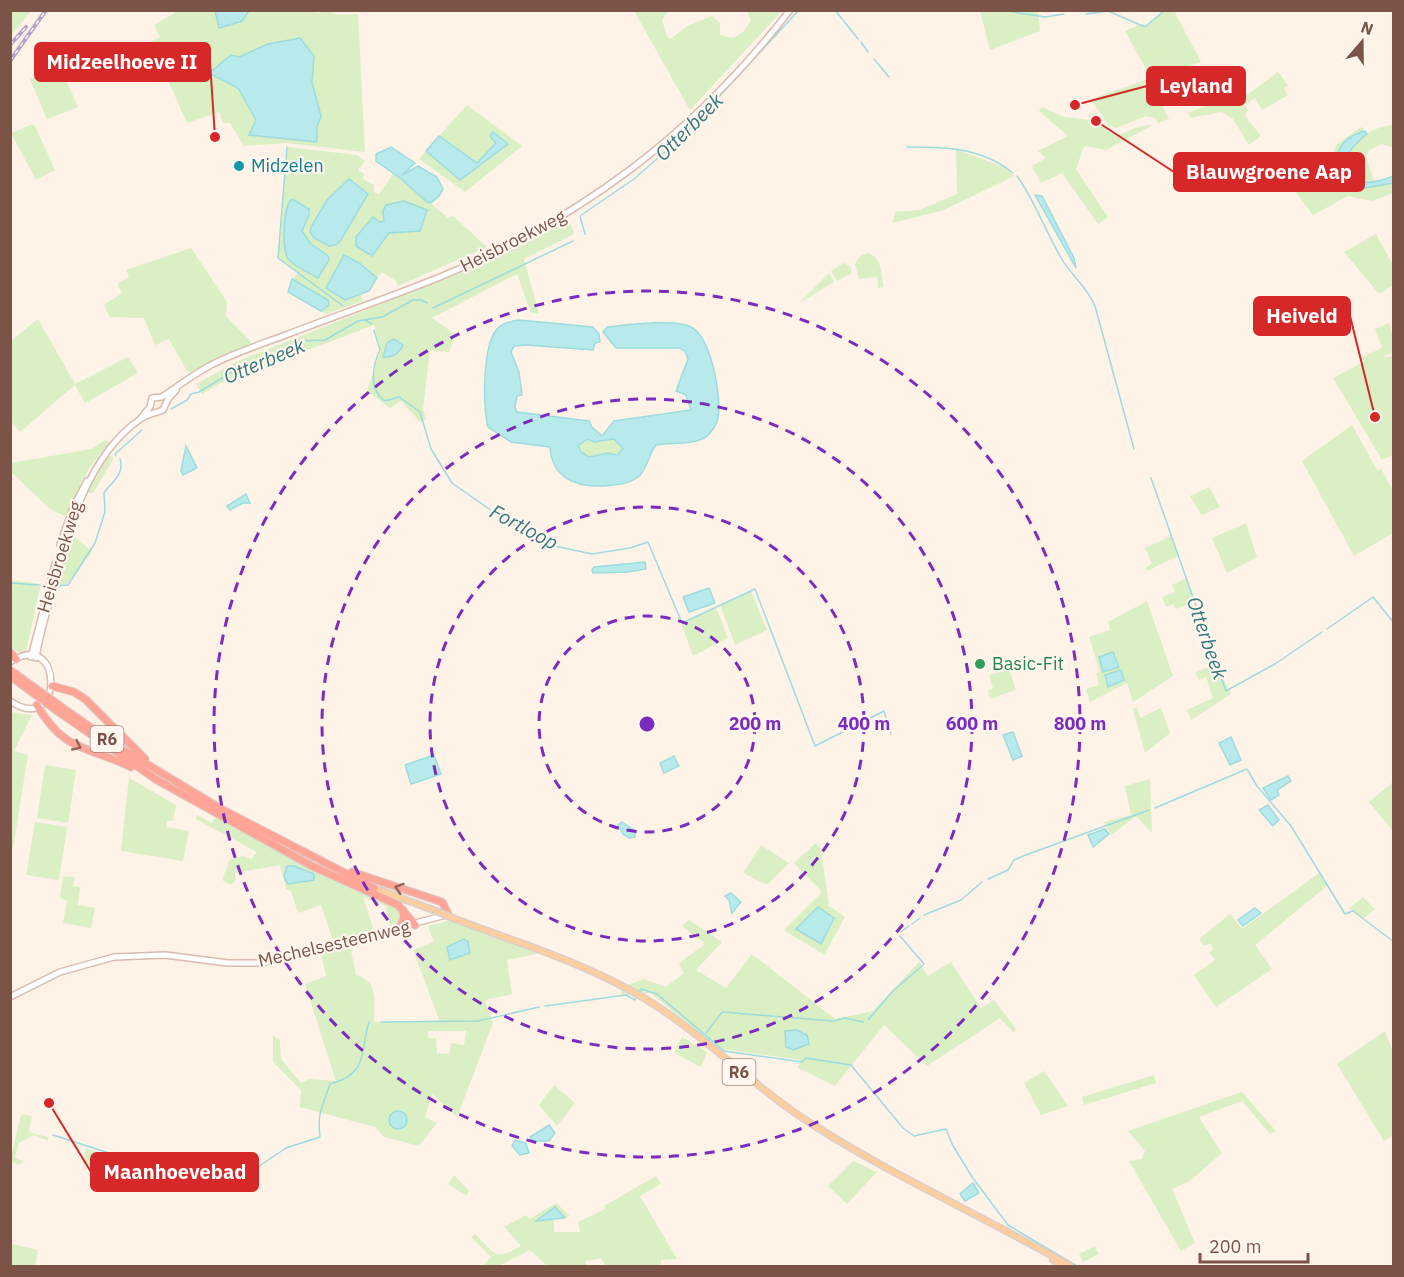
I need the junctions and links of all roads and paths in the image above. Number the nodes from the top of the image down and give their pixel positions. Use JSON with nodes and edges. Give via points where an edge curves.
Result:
{"nodes":[{"id":1,"x":790,"y":10,"type":"edge"},
{"id":2,"x":164,"y":400,"type":"junction"},
{"id":3,"x":152,"y":409,"type":"junction"},
{"id":4,"x":10,"y":652,"type":"edge"},
{"id":5,"x":34,"y":657,"type":"junction"},
{"id":6,"x":13,"y":661,"type":"edge"},
{"id":7,"x":10,"y":670,"type":"edge"},
{"id":8,"x":10,"y":676,"type":"edge"},
{"id":9,"x":52,"y":686,"type":"junction"},
{"id":10,"x":10,"y":701,"type":"edge"},
{"id":11,"x":37,"y":705,"type":"junction"},
{"id":12,"x":58,"y":708,"type":"junction"},
{"id":13,"x":157,"y":770,"type":"junction"},
{"id":14,"x":147,"y":773,"type":"junction"},
{"id":15,"x":303,"y":860,"type":"junction"},
{"id":16,"x":322,"y":862,"type":"junction"},
{"id":17,"x":374,"y":888,"type":"junction"},
{"id":18,"x":404,"y":910,"type":"junction"},
{"id":19,"x":448,"y":914,"type":"joint"},
{"id":20,"x":415,"y":925,"type":"junction"},
{"id":21,"x":398,"y":930,"type":"junction"},
{"id":22,"x":10,"y":997,"type":"edge"},
{"id":23,"x":1019,"y":1238,"type":"junction"},
{"id":24,"x":1062,"y":1266,"type":"edge"},
{"id":25,"x":1070,"y":1266,"type":"edge"}],
"edges":[{"from":1,"to":2,"type":"main road","name":"Heisbroekweg","via":[[681,127],[629,172],[573,211],[500,251],[439,277],[213,364]]},
{"from":2,"to":3,"type":"main road","name":"Heisbroekweg","via":[[163,410]]},
{"from":2,"to":3,"type":"main road","name":"Heisbroekweg","via":[[152,398]]},
{"from":3,"to":5,"type":"main road","name":"Heisbroekweg","via":[[116,441],[81,500],[65,542]]},
{"from":4,"to":6,"type":"highway"},
{"from":5,"to":6,"type":"main road"},
{"from":5,"to":9,"type":"main road","via":[[50,671]]},
{"from":7,"to":12,"type":"highway","number":"R6","bridge":true},
{"from":8,"to":12,"type":"highway","number":"R6","bridge":true},
{"from":9,"to":11,"type":"main road","via":[[47,698]]},
{"from":9,"to":13,"type":"highway","via":[[85,699]]},
{"from":10,"to":11,"type":"main road","via":[[24,707]]},
{"from":11,"to":14,"type":"highway","one_way":true,"via":[[49,726],[73,744]]},
{"from":12,"to":13,"type":"highway","number":"R6"},
{"from":12,"to":14,"type":"highway","number":"R6"},
{"from":13,"to":16,"type":"highway","number":"R6","via":[[257,830]]},
{"from":14,"to":15,"type":"highway","number":"R6","via":[[216,815]]},
{"from":15,"to":17,"type":"highway","number":"R6"},
{"from":15,"to":18,"type":"highway"},
{"from":16,"to":17,"type":"highway","number":"R6"},
{"from":19,"to":16,"type":"highway","one_way":true,"via":[[442,902]]},
{"from":17,"to":23,"type":"main road","number":"R6","bridge":true,"via":[[616,983],[658,1008],[814,1126]]},
{"from":18,"to":20,"type":"highway"},
{"from":18,"to":21,"type":"highway"},
{"from":19,"to":20,"type":"main road","name":"Mechelsesteenweg"},
{"from":20,"to":21,"type":"main road","name":"Mechelsesteenweg"},
{"from":21,"to":22,"type":"main road","name":"Mechelsesteenweg","via":[[262,963],[165,955],[114,957],[60,972]]},
{"from":23,"to":24,"type":"main road","number":"R6"},
{"from":23,"to":25,"type":"main road","number":"R6"}]}
